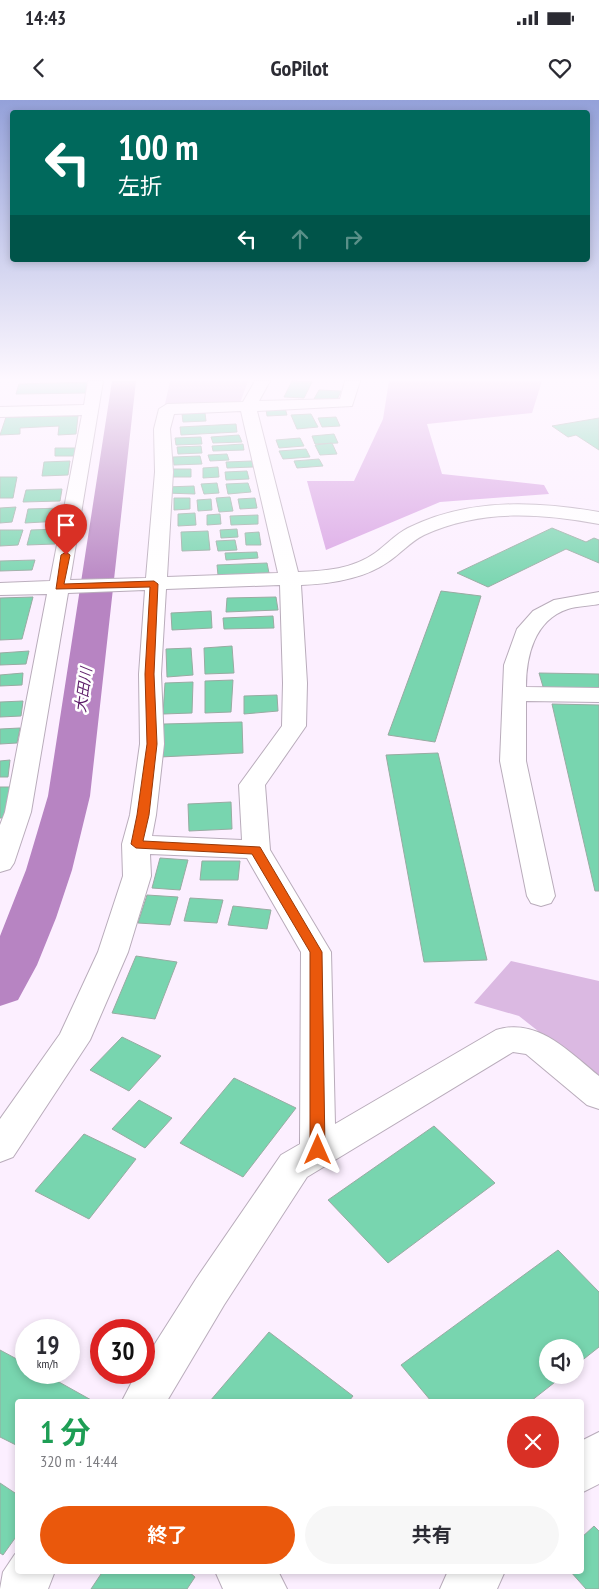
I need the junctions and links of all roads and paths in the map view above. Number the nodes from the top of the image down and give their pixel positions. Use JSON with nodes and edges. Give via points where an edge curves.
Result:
{"nodes":[{"id":1,"x":86,"y":450,"type":"edge"},
{"id":2,"x":163,"y":450,"type":"edge"},
{"id":3,"x":259,"y":450,"type":"edge"},
{"id":4,"x":599,"y":518,"type":"edge"},
{"id":5,"x":290,"y":579,"type":"junction"},
{"id":6,"x":154,"y":584,"type":"junction"},
{"id":7,"x":68,"y":587,"type":"junction"},
{"id":8,"x":0,"y":589,"type":"edge"},
{"id":9,"x":599,"y":598,"type":"edge"},
{"id":10,"x":514,"y":694,"type":"junction"},
{"id":11,"x":599,"y":695,"type":"edge"},
{"id":12,"x":136,"y":844,"type":"junction"},
{"id":13,"x":256,"y":850,"type":"junction"},
{"id":14,"x":0,"y":863,"type":"edge"},
{"id":15,"x":540,"y":896,"type":"dead end"},
{"id":16,"x":599,"y":1095,"type":"edge"},
{"id":17,"x":0,"y":1147,"type":"edge"},
{"id":18,"x":318,"y":1150,"type":"junction"},
{"id":19,"x":144,"y":1399,"type":"edge"},
{"id":20,"x":599,"y":1454,"type":"edge"},
{"id":21,"x":584,"y":1468,"type":"edge"},
{"id":22,"x":30,"y":1574,"type":"edge"},
{"id":23,"x":242,"y":1574,"type":"edge"},
{"id":24,"x":479,"y":1574,"type":"edge"},
{"id":25,"x":20,"y":1589,"type":"edge"},
{"id":26,"x":263,"y":1589,"type":"edge"},
{"id":27,"x":464,"y":1589,"type":"edge"}],
"edges":[{"from":1,"to":7,"type":"street"},
{"from":2,"to":6,"type":"street"},
{"from":3,"to":5,"type":"street"},
{"from":4,"to":5,"type":"street","via":[[525,510],[465,516],[416,532],[374,564],[363,568],[335,575]]},
{"from":5,"to":6,"type":"street"},
{"from":5,"to":13,"type":"street","via":[[294,726],[252,785]]},
{"from":6,"to":7,"type":"street"},
{"from":6,"to":12,"type":"street","via":[[150,674],[152,744]]},
{"from":7,"to":8,"type":"street"},
{"from":7,"to":14,"type":"street","via":[[18,812]]},
{"from":9,"to":10,"type":"street","via":[[561,604],[540,616],[528,629],[515,666]]},
{"from":10,"to":11,"type":"street"},
{"from":10,"to":15,"type":"street","via":[[513,762]]},
{"from":12,"to":13,"type":"street"},
{"from":12,"to":17,"type":"street","via":[[137,876],[113,952],[74,1040]]},
{"from":13,"to":18,"type":"street","via":[[316,952]]},
{"from":16,"to":18,"type":"street","via":[[534,1042],[508,1039]]},
{"from":18,"to":19,"type":"street","via":[[294,1166],[210,1292]]},
{"from":20,"to":21,"type":"street"},
{"from":22,"to":25,"type":"street"},
{"from":23,"to":26,"type":"street"},
{"from":24,"to":27,"type":"street"}]}
